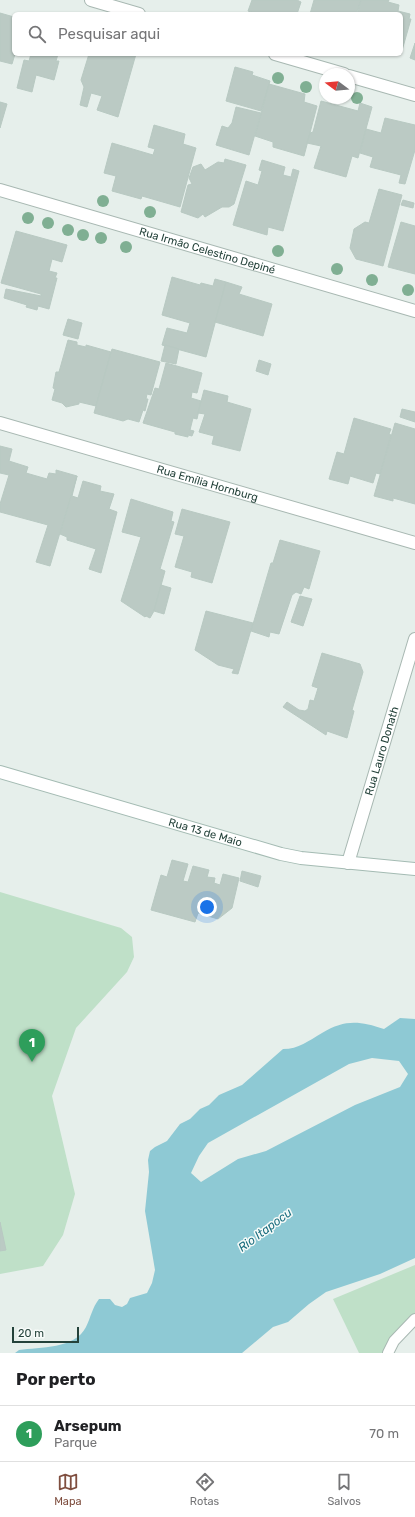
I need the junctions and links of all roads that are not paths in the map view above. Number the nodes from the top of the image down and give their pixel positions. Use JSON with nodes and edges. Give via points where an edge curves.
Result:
{"nodes":[{"id":1,"x":91,"y":0,"type":"edge"},
{"id":2,"x":131,"y":12,"type":"edge"},
{"id":3,"x":282,"y":56,"type":"edge"},
{"id":4,"x":323,"y":68,"type":"edge"},
{"id":5,"x":355,"y":78,"type":"edge"},
{"id":6,"x":415,"y":95,"type":"edge"},
{"id":7,"x":0,"y":190,"type":"edge"},
{"id":8,"x":415,"y":311,"type":"edge"},
{"id":9,"x":0,"y":423,"type":"edge"},
{"id":10,"x":415,"y":543,"type":"edge"},
{"id":11,"x":415,"y":639,"type":"edge"},
{"id":12,"x":0,"y":772,"type":"edge"},
{"id":13,"x":348,"y":863,"type":"junction"},
{"id":14,"x":415,"y":869,"type":"edge"},
{"id":15,"x":415,"y":1318,"type":"edge"},
{"id":16,"x":388,"y":1353,"type":"edge"}],
"edges":[{"from":1,"to":2,"type":"street"},
{"from":3,"to":4,"type":"street"},
{"from":5,"to":6,"type":"street"},
{"from":7,"to":8,"type":"street","name":"Rua Irmão Celestino Depiné"},
{"from":9,"to":10,"type":"street","name":"Rua Emília Hornburg"},
{"from":11,"to":13,"type":"street","name":"Rua Lauro Donath"},
{"from":12,"to":13,"type":"street","name":"Rua 13 de Maio","via":[[281,854]]},
{"from":13,"to":14,"type":"street","name":"Rua 13 de Maio"},
{"from":15,"to":16,"type":"lane","via":[[394,1341]]}]}
